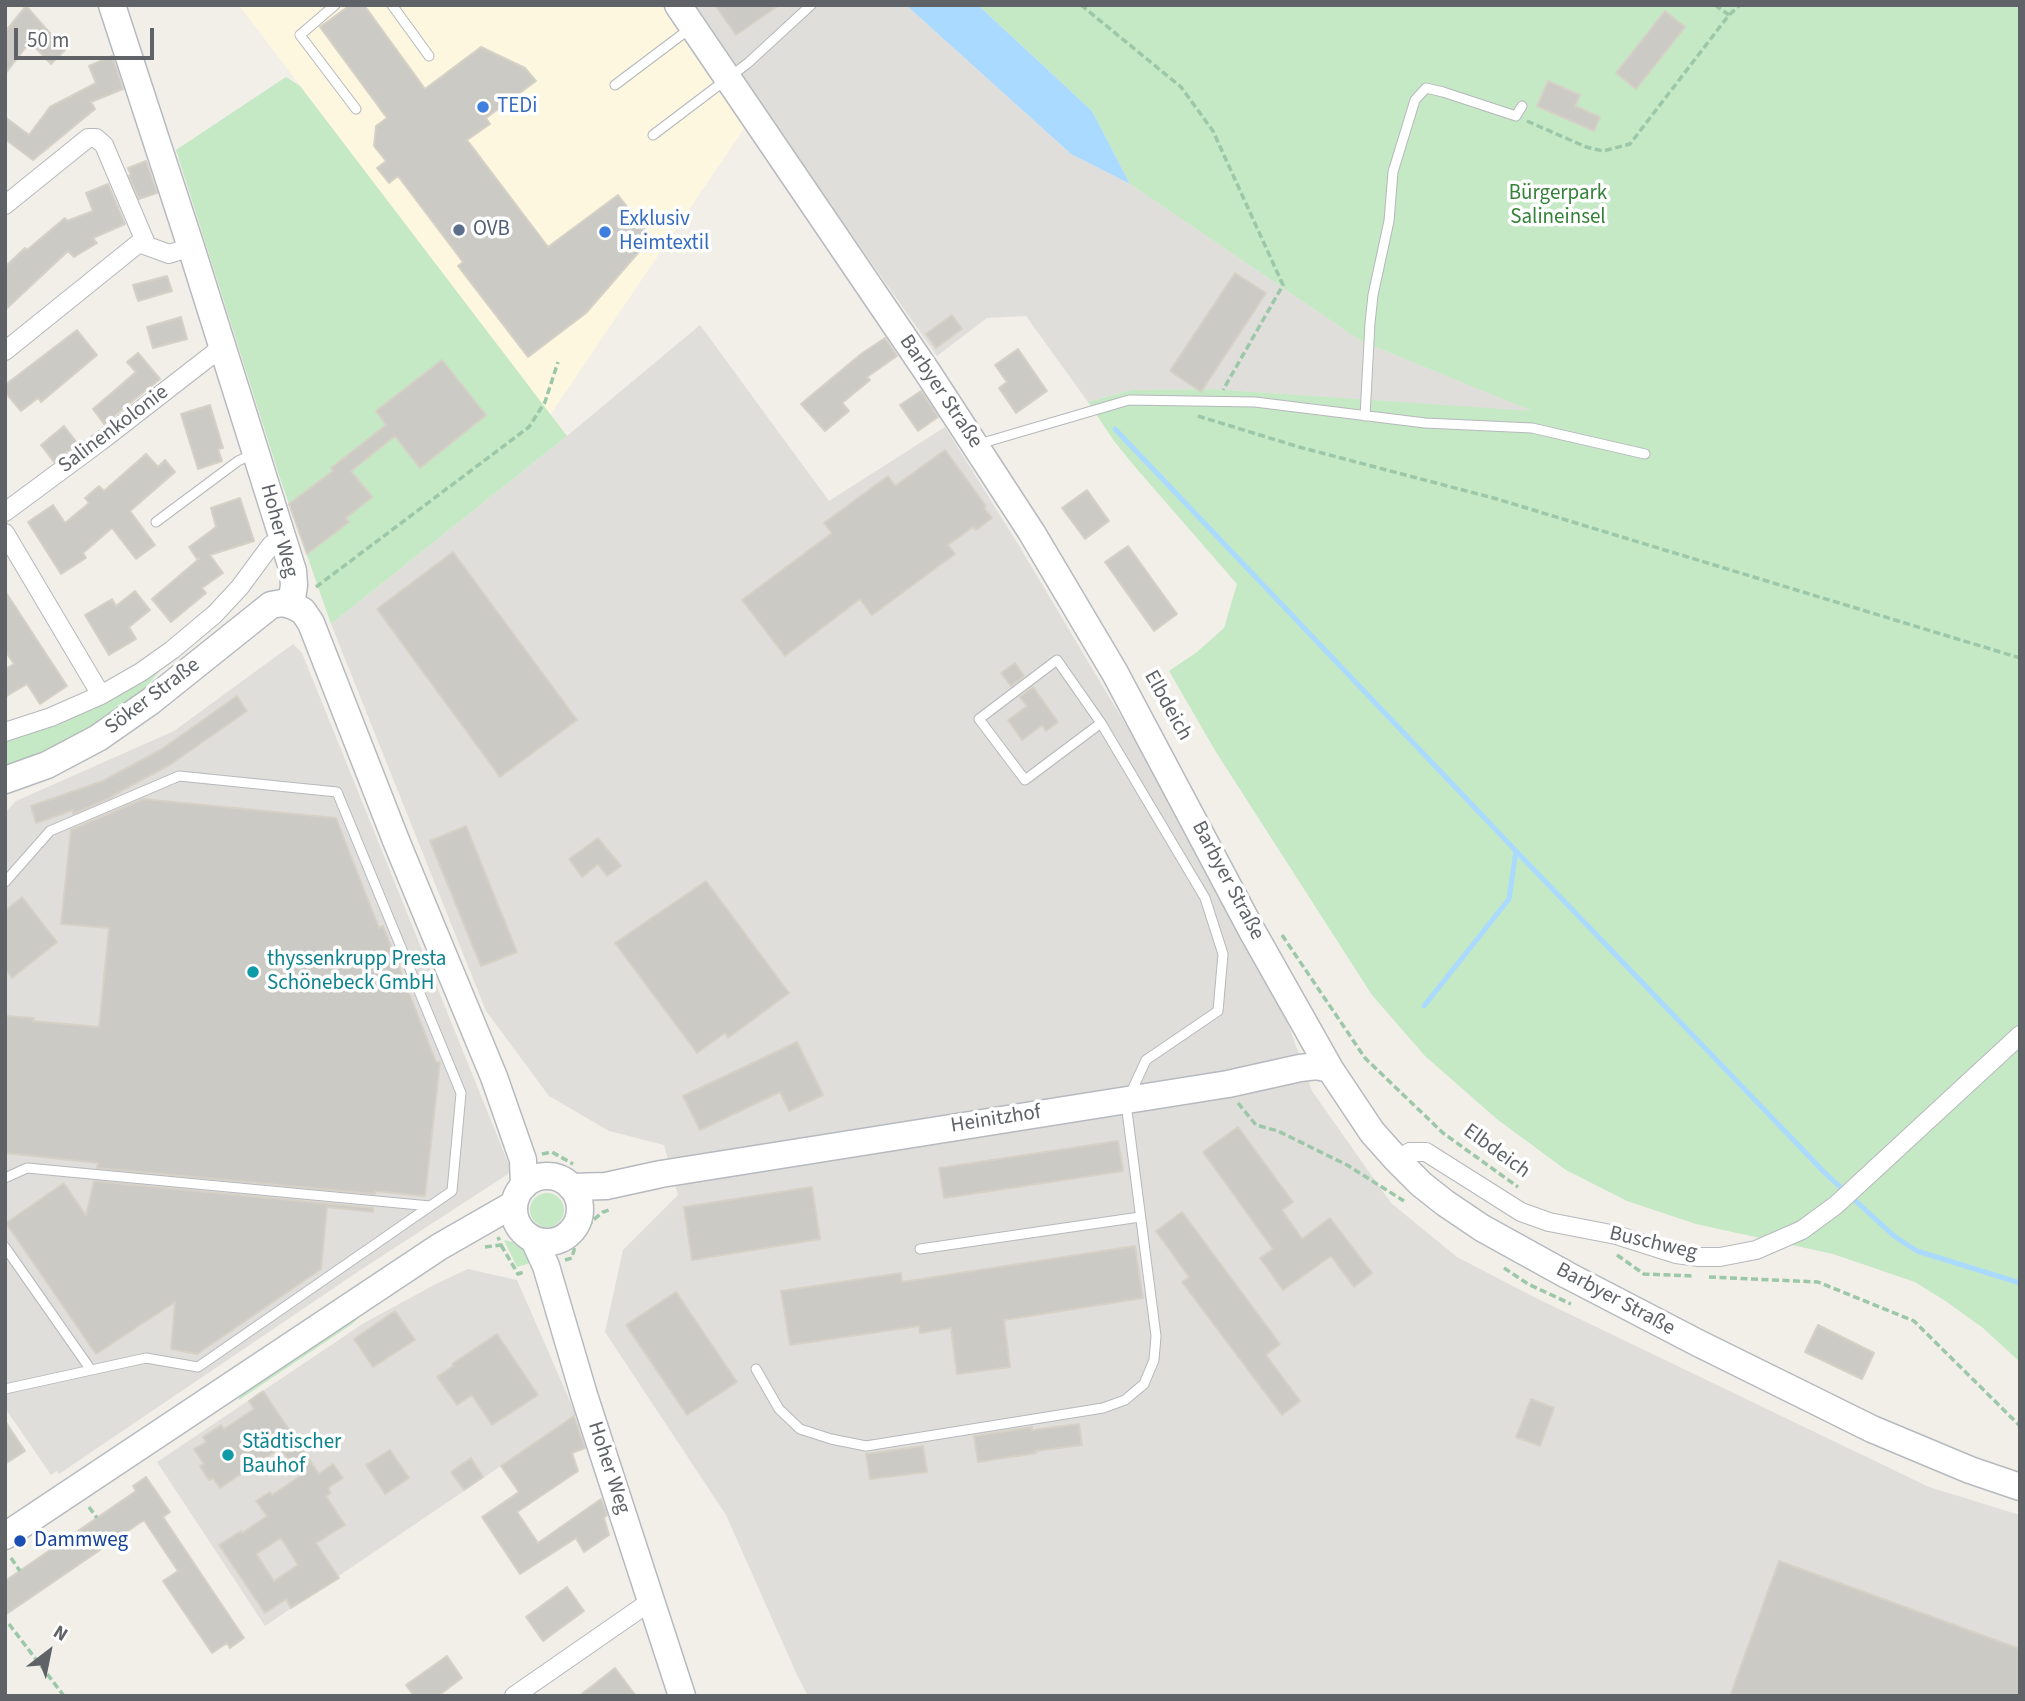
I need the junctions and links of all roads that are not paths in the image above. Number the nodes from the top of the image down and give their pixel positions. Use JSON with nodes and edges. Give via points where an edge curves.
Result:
{"nodes":[{"id":1,"x":112,"y":5,"type":"edge"},
{"id":2,"x":335,"y":5,"type":"edge"},
{"id":3,"x":392,"y":5,"type":"edge"},
{"id":4,"x":678,"y":5,"type":"edge"},
{"id":5,"x":811,"y":5,"type":"edge"},
{"id":6,"x":693,"y":27,"type":"junction"},
{"id":7,"x":429,"y":56,"type":"dead end"},
{"id":8,"x":728,"y":77,"type":"junction"},
{"id":9,"x":615,"y":85,"type":"dead end"},
{"id":10,"x":1522,"y":107,"type":"dead end"},
{"id":11,"x":356,"y":109,"type":"dead end"},
{"id":12,"x":653,"y":135,"type":"dead end"},
{"id":13,"x":5,"y":205,"type":"edge"},
{"id":14,"x":147,"y":246,"type":"junction"},
{"id":15,"x":191,"y":247,"type":"junction"},
{"id":16,"x":222,"y":347,"type":"junction"},
{"id":17,"x":5,"y":351,"type":"edge"},
{"id":18,"x":1365,"y":416,"type":"junction"},
{"id":19,"x":976,"y":445,"type":"junction"},
{"id":20,"x":256,"y":453,"type":"junction"},
{"id":21,"x":1645,"y":454,"type":"dead end"},
{"id":22,"x":5,"y":512,"type":"edge"},
{"id":23,"x":156,"y":522,"type":"dead end"},
{"id":24,"x":5,"y":533,"type":"edge"},
{"id":25,"x":284,"y":540,"type":"junction"},
{"id":26,"x":291,"y":604,"type":"junction"},
{"id":27,"x":101,"y":695,"type":"junction"},
{"id":28,"x":1101,"y":723,"type":"junction"},
{"id":29,"x":5,"y":732,"type":"edge"},
{"id":30,"x":5,"y":780,"type":"edge"},
{"id":31,"x":5,"y":882,"type":"edge"},
{"id":32,"x":2020,"y":1035,"type":"edge"},
{"id":33,"x":1330,"y":1069,"type":"junction"},
{"id":34,"x":494,"y":1077,"type":"junction"},
{"id":35,"x":1128,"y":1099,"type":"junction"},
{"id":36,"x":1397,"y":1160,"type":"junction"},
{"id":37,"x":661,"y":1174,"type":"junction"},
{"id":38,"x":5,"y":1178,"type":"edge"},
{"id":39,"x":562,"y":1182,"type":"junction"},
{"id":40,"x":519,"y":1195,"type":"junction"},
{"id":41,"x":430,"y":1206,"type":"junction"},
{"id":42,"x":1140,"y":1217,"type":"junction"},
{"id":43,"x":529,"y":1237,"type":"junction"},
{"id":44,"x":567,"y":1244,"type":"junction"},
{"id":45,"x":5,"y":1247,"type":"edge"},
{"id":46,"x":439,"y":1247,"type":"junction"},
{"id":47,"x":920,"y":1250,"type":"dead end"},
{"id":48,"x":567,"y":1335,"type":"junction"},
{"id":49,"x":756,"y":1369,"type":"dead end"},
{"id":50,"x":91,"y":1370,"type":"junction"},
{"id":51,"x":5,"y":1389,"type":"edge"},
{"id":52,"x":2020,"y":1486,"type":"edge"},
{"id":53,"x":8,"y":1547,"type":"edge"},
{"id":54,"x":651,"y":1601,"type":"junction"},
{"id":55,"x":514,"y":1696,"type":"edge"},
{"id":56,"x":682,"y":1696,"type":"edge"}],
"edges":[{"from":1,"to":15,"type":"street","name":"Hoher Weg"},
{"from":2,"to":11,"type":"lane","via":[[300,35]]},
{"from":3,"to":7,"type":"lane"},
{"from":4,"to":6,"type":"street","name":"Barbyer Straße"},
{"from":5,"to":8,"type":"lane"},
{"from":6,"to":8,"type":"street","name":"Barbyer Straße"},
{"from":6,"to":9,"type":"lane"},
{"from":8,"to":12,"type":"lane"},
{"from":8,"to":19,"type":"street","name":"Barbyer Straße"},
{"from":10,"to":18,"type":"lane","via":[[1516,116],[1426,88],[1415,100],[1393,172],[1389,221],[1373,295]]},
{"from":13,"to":14,"type":"street","via":[[88,138],[96,138],[104,145]]},
{"from":14,"to":15,"type":"street","via":[[169,254]]},
{"from":14,"to":17,"type":"street","via":[[139,243]]},
{"from":15,"to":16,"type":"street","name":"Hoher Weg"},
{"from":16,"to":20,"type":"street","name":"Hoher Weg"},
{"from":16,"to":22,"type":"street","name":"Salinenkolonie"},
{"from":18,"to":19,"type":"lane","via":[[1255,402],[1129,400]]},
{"from":18,"to":21,"type":"lane","via":[[1532,428]]},
{"from":19,"to":33,"type":"street","name":"Barbyer Straße","via":[[1115,673]]},
{"from":20,"to":23,"type":"lane"},
{"from":20,"to":25,"type":"street","name":"Hoher Weg"},
{"from":24,"to":27,"type":"street"},
{"from":25,"to":26,"type":"street","name":"Hoher Weg","via":[[293,571]]},
{"from":25,"to":27,"type":"street","via":[[271,545],[240,587],[199,629]]},
{"from":26,"to":30,"type":"street","name":"Söker Straße","via":[[271,605],[98,738],[47,765]]},
{"from":26,"to":34,"type":"street","name":"Hoher Weg","via":[[311,623]]},
{"from":27,"to":29,"type":"street"},
{"from":28,"to":28,"type":"lane","via":[[1057,660],[979,719],[1025,780]]},
{"from":28,"to":35,"type":"lane","via":[[1205,898],[1223,954],[1218,1011],[1146,1060]]},
{"from":31,"to":41,"type":"lane","via":[[50,831],[179,776],[337,792],[461,1093],[452,1191]]},
{"from":32,"to":36,"type":"street","name":"Buschweg","via":[[1836,1205],[1802,1230],[1756,1250],[1720,1256],[1676,1254],[1521,1212],[1426,1152],[1410,1152]]},
{"from":33,"to":35,"type":"street","name":"Heinitzhof","via":[[1300,1068]]},
{"from":33,"to":36,"type":"street","name":"Barbyer Straße","via":[[1372,1132]]},
{"from":34,"to":39,"type":"street","name":"Hoher Weg","via":[[519,1108],[541,1159]]},
{"from":34,"to":40,"type":"street","name":"Hoher Weg","via":[[523,1160]]},
{"from":35,"to":37,"type":"street","name":"Heinitzhof"},
{"from":35,"to":42,"type":"lane"},
{"from":36,"to":52,"type":"street","name":"Barbyer Straße","via":[[1420,1184],[1519,1250],[1872,1429]]},
{"from":37,"to":39,"type":"street","name":"Heinitzhof","via":[[606,1186]]},
{"from":37,"to":44,"type":"street","name":"Heinitzhof","via":[[605,1200]]},
{"from":38,"to":41,"type":"lane","via":[[27,1168]]},
{"from":39,"to":40,"type":"street","via":[[533,1179]]},
{"from":39,"to":44,"type":"street","via":[[579,1202]]},
{"from":40,"to":43,"type":"street","via":[[514,1215]]},
{"from":40,"to":46,"type":"street"},
{"from":41,"to":50,"type":"lane","via":[[198,1367],[146,1358]]},
{"from":42,"to":47,"type":"lane"},
{"from":42,"to":49,"type":"lane","via":[[1156,1336],[1154,1360],[1144,1384],[1125,1400],[1103,1408],[866,1446],[800,1429],[779,1409]]},
{"from":43,"to":44,"type":"street"},
{"from":43,"to":46,"type":"street","via":[[496,1234]]},
{"from":43,"to":48,"type":"street","name":"Hoher Weg","via":[[546,1266]]},
{"from":44,"to":48,"type":"street","name":"Hoher Weg"},
{"from":45,"to":50,"type":"lane"},
{"from":46,"to":53,"type":"street"},
{"from":48,"to":54,"type":"street","name":"Hoher Weg"},
{"from":50,"to":51,"type":"lane"},
{"from":54,"to":55,"type":"street"},
{"from":54,"to":56,"type":"street","name":"Hoher Weg"}]}
